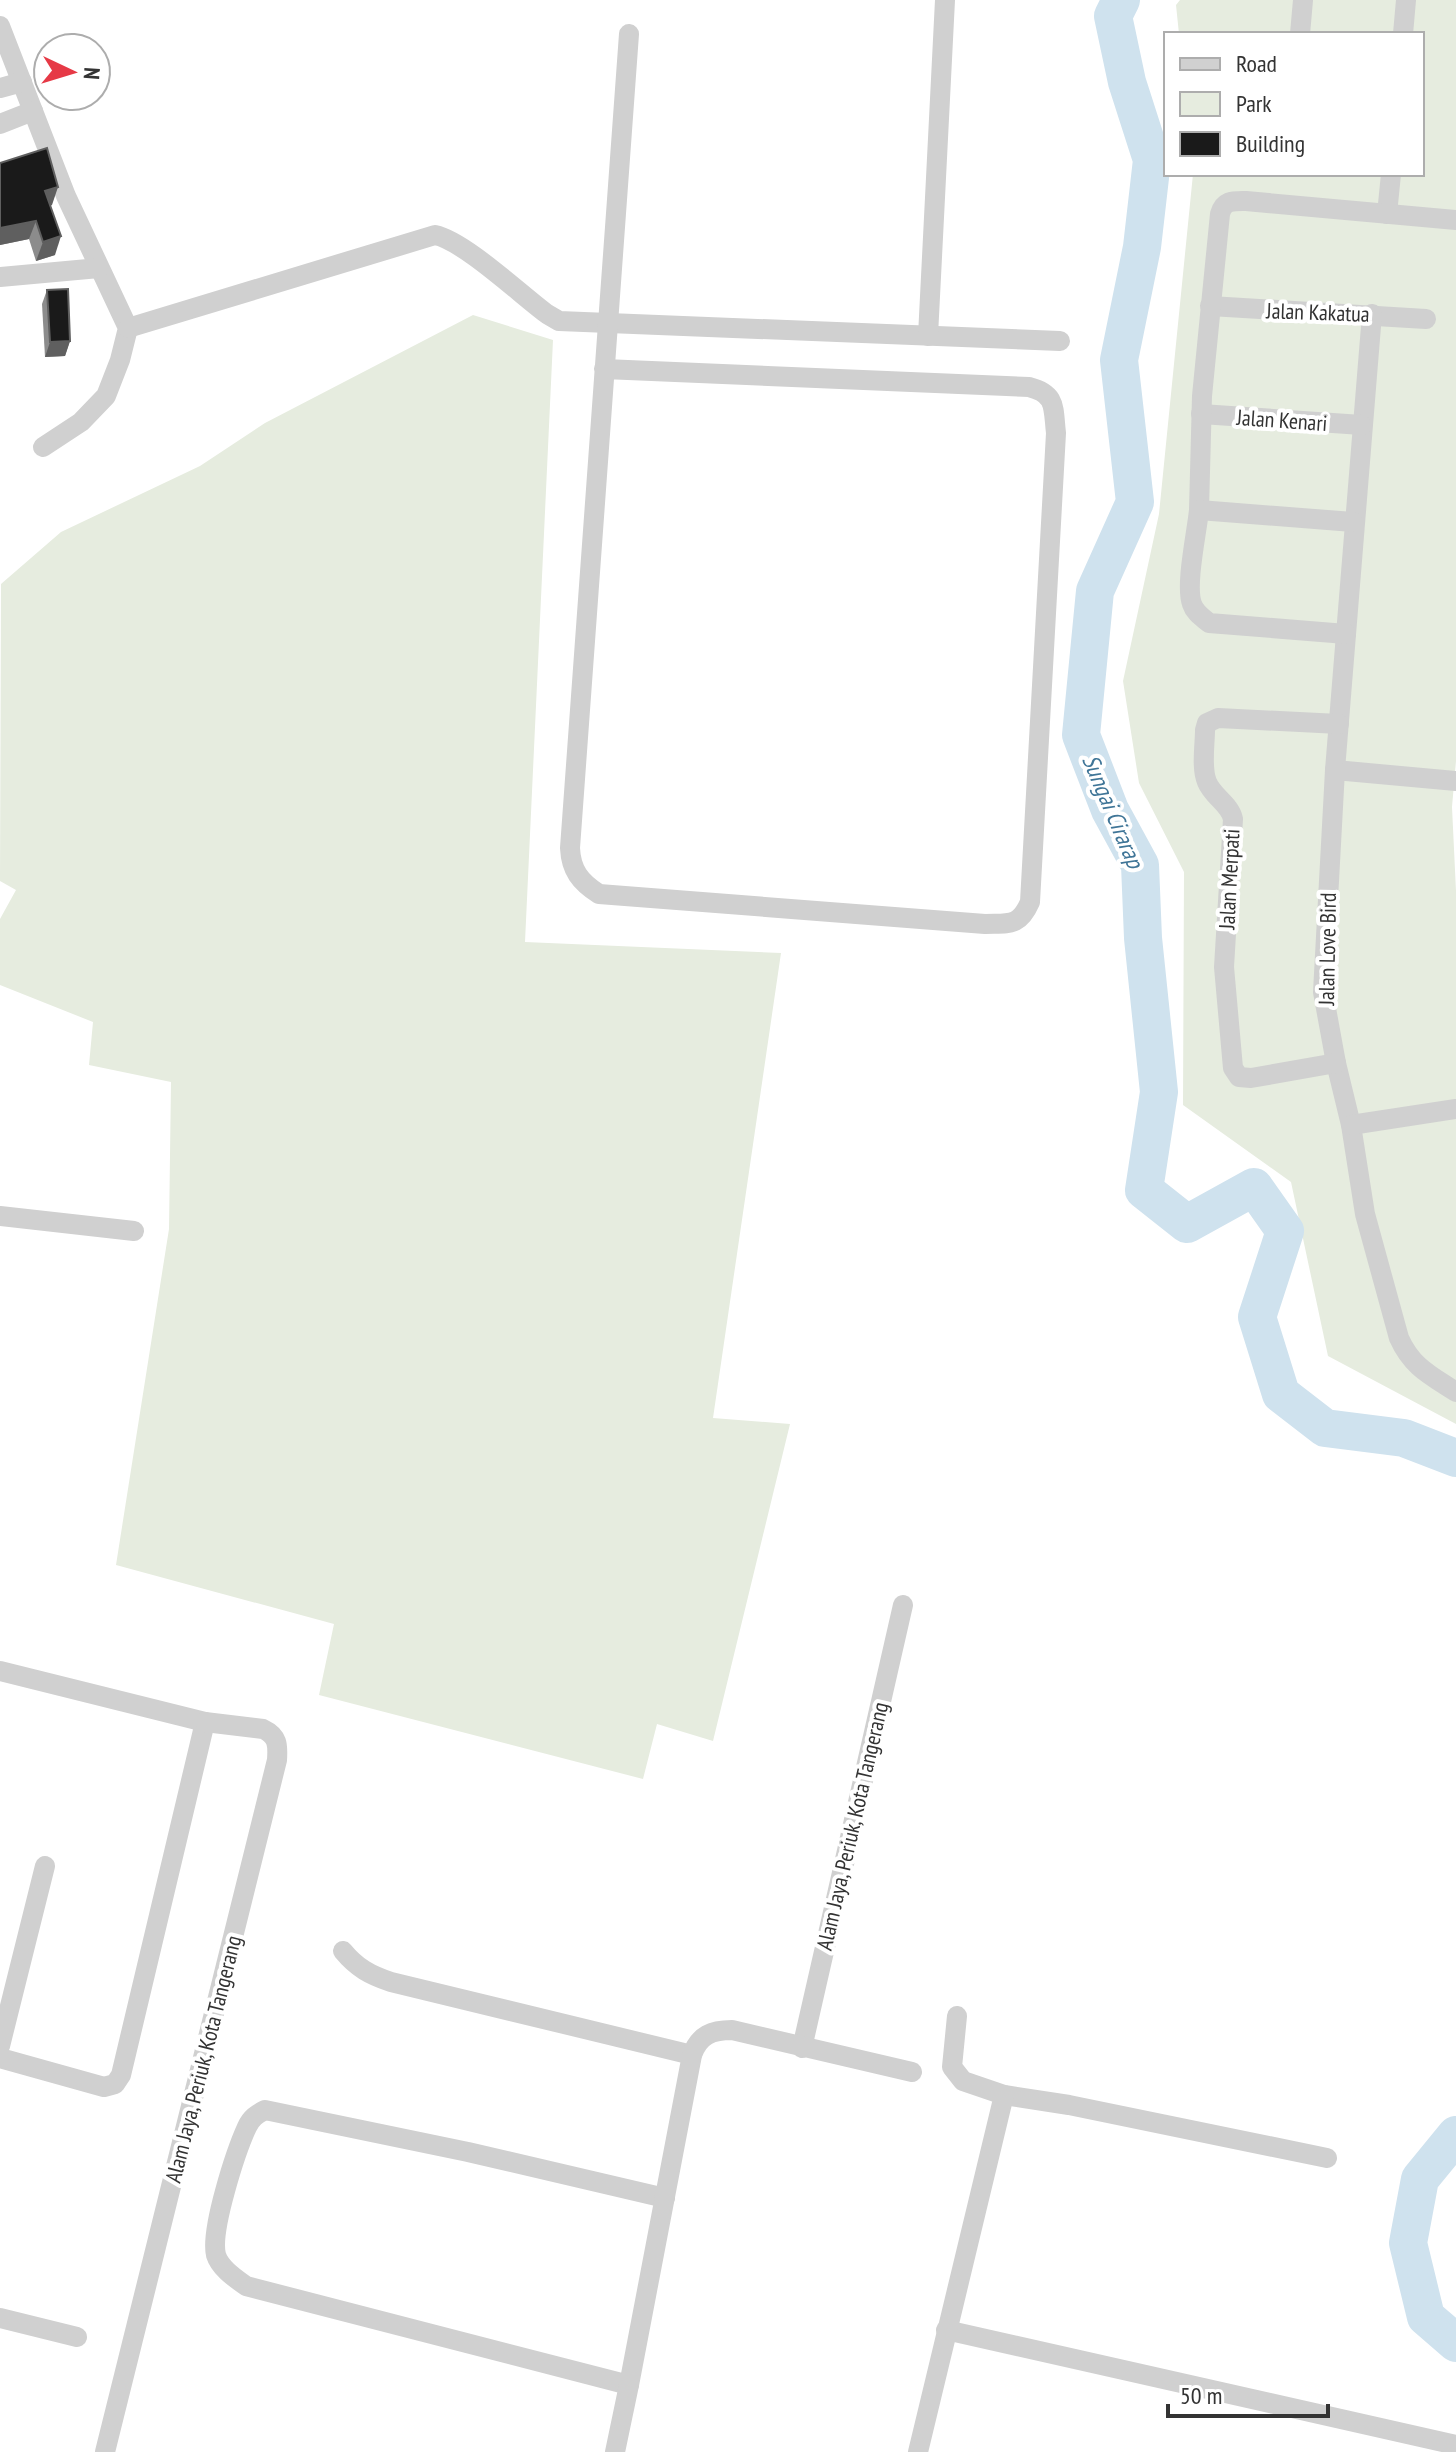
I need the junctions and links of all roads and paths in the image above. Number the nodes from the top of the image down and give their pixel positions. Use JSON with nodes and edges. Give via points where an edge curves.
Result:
{"nodes":[{"id":1,"x":945,"y":0,"type":"edge"},
{"id":2,"x":1303,"y":0,"type":"edge"},
{"id":3,"x":1406,"y":0,"type":"edge"},
{"id":4,"x":0,"y":26,"type":"edge"},
{"id":5,"x":1300,"y":32,"type":"edge"},
{"id":6,"x":1403,"y":32,"type":"edge"},
{"id":7,"x":629,"y":34,"type":"dead end"},
{"id":8,"x":22,"y":82,"type":"junction"},
{"id":9,"x":0,"y":88,"type":"edge"},
{"id":10,"x":32,"y":108,"type":"edge"},
{"id":11,"x":32,"y":111,"type":"edge"},
{"id":12,"x":33,"y":112,"type":"edge"},
{"id":13,"x":0,"y":124,"type":"edge"},
{"id":14,"x":1391,"y":176,"type":"edge"},
{"id":15,"x":1387,"y":214,"type":"junction"},
{"id":16,"x":1456,"y":220,"type":"edge"},
{"id":17,"x":99,"y":268,"type":"junction"},
{"id":18,"x":0,"y":277,"type":"edge"},
{"id":19,"x":1210,"y":306,"type":"junction"},
{"id":20,"x":1372,"y":314,"type":"junction"},
{"id":21,"x":1426,"y":319,"type":"dead end"},
{"id":22,"x":608,"y":324,"type":"junction"},
{"id":23,"x":128,"y":328,"type":"junction"},
{"id":24,"x":928,"y":336,"type":"junction"},
{"id":25,"x":1060,"y":341,"type":"dead end"},
{"id":26,"x":604,"y":369,"type":"junction"},
{"id":27,"x":1201,"y":414,"type":"junction"},
{"id":28,"x":1362,"y":425,"type":"junction"},
{"id":29,"x":43,"y":447,"type":"dead end"},
{"id":30,"x":1199,"y":510,"type":"junction"},
{"id":31,"x":1353,"y":522,"type":"junction"},
{"id":32,"x":1346,"y":634,"type":"junction"},
{"id":33,"x":1339,"y":724,"type":"junction"},
{"id":34,"x":1335,"y":770,"type":"junction"},
{"id":35,"x":1456,"y":781,"type":"edge"},
{"id":36,"x":1336,"y":1063,"type":"junction"},
{"id":37,"x":1456,"y":1109,"type":"edge"},
{"id":38,"x":1351,"y":1125,"type":"junction"},
{"id":39,"x":0,"y":1216,"type":"edge"},
{"id":40,"x":134,"y":1231,"type":"dead end"},
{"id":41,"x":1456,"y":1392,"type":"edge"},
{"id":42,"x":903,"y":1605,"type":"dead end"},
{"id":43,"x":0,"y":1671,"type":"edge"},
{"id":44,"x":205,"y":1722,"type":"junction"},
{"id":45,"x":45,"y":1866,"type":"dead end"},
{"id":46,"x":343,"y":1951,"type":"dead end"},
{"id":47,"x":957,"y":2016,"type":"dead end"},
{"id":48,"x":0,"y":2046,"type":"edge"},
{"id":49,"x":802,"y":2048,"type":"junction"},
{"id":50,"x":692,"y":2055,"type":"junction"},
{"id":51,"x":0,"y":2058,"type":"edge"},
{"id":52,"x":912,"y":2072,"type":"dead end"},
{"id":53,"x":1004,"y":2095,"type":"junction"},
{"id":54,"x":1327,"y":2158,"type":"dead end"},
{"id":55,"x":665,"y":2198,"type":"junction"},
{"id":56,"x":0,"y":2318,"type":"edge"},
{"id":57,"x":946,"y":2330,"type":"junction"},
{"id":58,"x":77,"y":2337,"type":"dead end"},
{"id":59,"x":629,"y":2385,"type":"junction"},
{"id":60,"x":1456,"y":2445,"type":"edge"},
{"id":61,"x":105,"y":2452,"type":"edge"},
{"id":62,"x":615,"y":2452,"type":"edge"},
{"id":63,"x":918,"y":2452,"type":"edge"}],
"edges":[{"from":1,"to":24,"type":"street"},
{"from":2,"to":5,"type":"street"},
{"from":3,"to":6,"type":"street"},
{"from":4,"to":8,"type":"street"},
{"from":7,"to":22,"type":"street"},
{"from":8,"to":9,"type":"street"},
{"from":8,"to":10,"type":"street"},
{"from":11,"to":13,"type":"street"},
{"from":12,"to":17,"type":"street"},
{"from":14,"to":15,"type":"street"},
{"from":15,"to":16,"type":"street"},
{"from":15,"to":19,"type":"street","via":[[1226,202],[1220,214]]},
{"from":17,"to":18,"type":"street"},
{"from":17,"to":23,"type":"street"},
{"from":19,"to":20,"type":"street","name":"Jalan Kakatua"},
{"from":19,"to":27,"type":"street"},
{"from":20,"to":21,"type":"street","name":"Jalan Kakatua"},
{"from":20,"to":28,"type":"street","name":"Jalan Love Bird"},
{"from":22,"to":23,"type":"street","via":[[559,321],[462,247],[435,235]]},
{"from":22,"to":24,"type":"street"},
{"from":22,"to":26,"type":"street"},
{"from":23,"to":29,"type":"street","via":[[106,396],[81,422]]},
{"from":24,"to":25,"type":"street"},
{"from":26,"to":26,"type":"street","via":[[1029,387],[1043,390],[1051,399],[1056,433],[1030,902],[1015,923],[599,894],[577,877],[570,848]]},
{"from":27,"to":28,"type":"street","name":"Jalan Kenari"},
{"from":27,"to":30,"type":"street"},
{"from":28,"to":31,"type":"street","name":"Jalan Love Bird"},
{"from":30,"to":31,"type":"street"},
{"from":30,"to":32,"type":"street","via":[[1191,599],[1200,617],[1209,623]]},
{"from":31,"to":32,"type":"street","name":"Jalan Love Bird"},
{"from":32,"to":33,"type":"street","name":"Jalan Love Bird"},
{"from":33,"to":34,"type":"street","name":"Jalan Love Bird"},
{"from":33,"to":36,"type":"street","name":"Jalan Merpati","via":[[1218,718],[1205,730],[1205,777],[1233,819],[1224,967],[1233,1068],[1239,1077],[1251,1078]]},
{"from":34,"to":35,"type":"street"},
{"from":34,"to":36,"type":"street","name":"Jalan Love Bird","via":[[1322,981]]},
{"from":36,"to":38,"type":"street","name":"Jalan Love Bird"},
{"from":37,"to":38,"type":"street"},
{"from":38,"to":41,"type":"street","name":"Jalan Love Bird","via":[[1365,1214],[1399,1338],[1419,1368]]},
{"from":39,"to":40,"type":"street"},
{"from":42,"to":49,"type":"street","name":"Alam Jaya, Periuk, Kota Tangerang"},
{"from":43,"to":44,"type":"street","name":"Alam Jaya, Periuk, Kota Tangerang"},
{"from":44,"to":51,"type":"street","via":[[121,2075],[104,2087]]},
{"from":44,"to":61,"type":"street","name":"Alam Jaya, Periuk, Kota Tangerang","via":[[269,1732],[278,1746],[277,1760]]},
{"from":45,"to":48,"type":"street"},
{"from":46,"to":50,"type":"street","via":[[365,1972],[391,1982]]},
{"from":47,"to":53,"type":"street","via":[[954,2071],[963,2081]]},
{"from":49,"to":50,"type":"street","via":[[718,2030],[696,2043]]},
{"from":49,"to":52,"type":"street"},
{"from":50,"to":55,"type":"street"},
{"from":53,"to":54,"type":"street"},
{"from":53,"to":57,"type":"street"},
{"from":55,"to":59,"type":"street"},
{"from":55,"to":59,"type":"street","via":[[265,2110],[248,2125],[215,2239],[216,2257],[246,2286]]},
{"from":56,"to":58,"type":"street"},
{"from":57,"to":60,"type":"street"},
{"from":57,"to":63,"type":"street"},
{"from":59,"to":62,"type":"street"}]}
